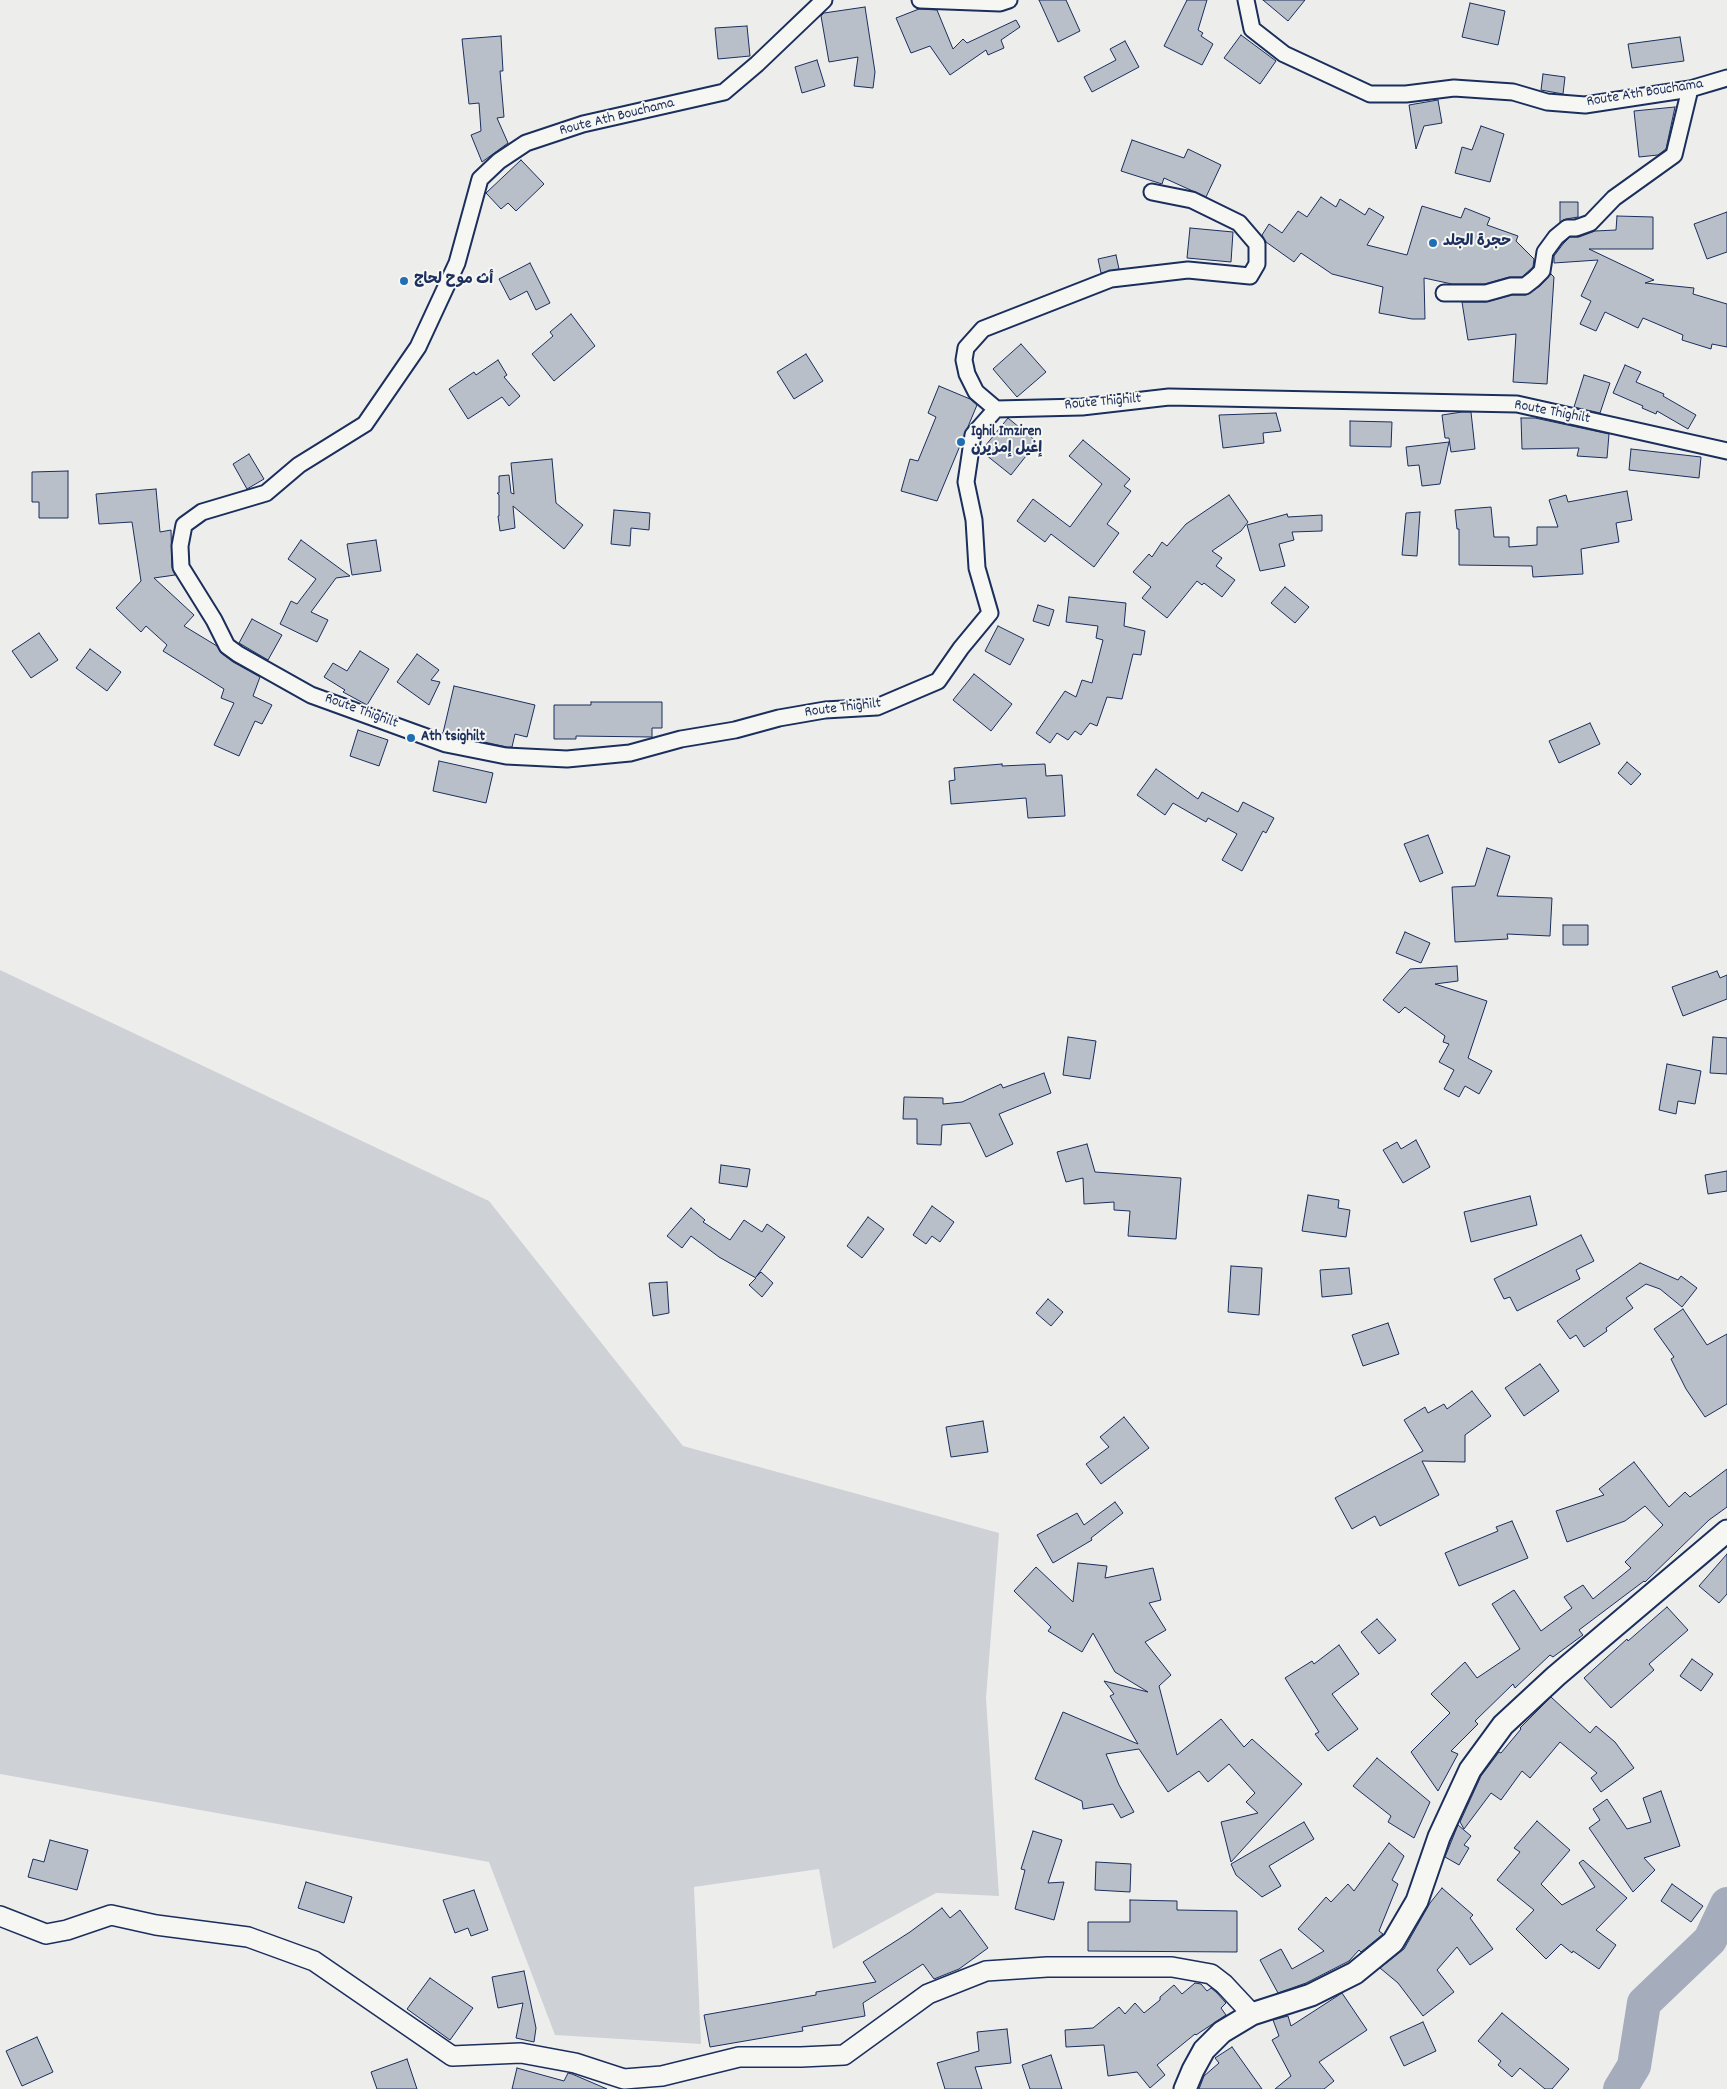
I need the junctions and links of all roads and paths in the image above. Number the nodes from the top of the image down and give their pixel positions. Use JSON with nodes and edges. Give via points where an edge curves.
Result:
{"nodes":[{"id":1,"x":824,"y":0,"type":"edge"},
{"id":2,"x":920,"y":0,"type":"edge"},
{"id":3,"x":1009,"y":0,"type":"edge"},
{"id":4,"x":1246,"y":0,"type":"edge"},
{"id":5,"x":1727,"y":78,"type":"edge"},
{"id":6,"x":1690,"y":89,"type":"junction"},
{"id":7,"x":1152,"y":192,"type":"dead end"},
{"id":8,"x":1444,"y":293,"type":"dead end"},
{"id":9,"x":996,"y":409,"type":"junction"},
{"id":10,"x":365,"y":424,"type":"joint"},
{"id":11,"x":1727,"y":451,"type":"edge"},
{"id":12,"x":1727,"y":1531,"type":"edge"},
{"id":13,"x":0,"y":1916,"type":"edge"},
{"id":14,"x":1252,"y":2014,"type":"junction"},
{"id":15,"x":1185,"y":2089,"type":"edge"}],
"edges":[{"from":1,"to":10,"type":"street","name":"Route Ath Bouchama","via":[[724,92],[583,124],[526,143],[499,161],[480,179],[457,263],[418,347]]},
{"from":2,"to":3,"type":"street","via":[[1000,3]]},
{"from":4,"to":6,"type":"street","name":"Route Ath Bouchama","via":[[1252,29],[1284,54],[1370,94],[1406,94],[1454,88],[1513,92],[1547,102],[1585,105]]},
{"from":5,"to":6,"type":"street","name":"Route Ath Bouchama"},
{"from":6,"to":8,"type":"street","via":[[1674,155],[1614,198],[1590,223],[1567,228],[1556,237],[1545,252],[1542,271],[1534,279],[1525,286],[1486,293]]},
{"from":7,"to":9,"type":"street","via":[[1192,200],[1239,223],[1257,244],[1257,264],[1250,276],[1188,270],[1112,279],[984,329],[966,348],[964,360],[976,392]]},
{"from":9,"to":10,"type":"street","name":"Route Thighilt","via":[[973,435],[966,482],[974,520],[977,568],[990,613],[938,681],[878,707],[825,710],[681,739],[630,753],[567,759],[506,756],[446,744],[311,695],[227,646],[181,567],[184,525],[202,512],[266,493],[299,465]]},
{"from":9,"to":11,"type":"street","name":"Route Thighilt","via":[[1082,407],[1169,397],[1517,404]]},
{"from":12,"to":14,"type":"main road","via":[[1503,1725],[1470,1770],[1439,1837],[1417,1901],[1393,1942],[1355,1973],[1311,1995]]},
{"from":13,"to":14,"type":"street","via":[[46,1934],[111,1915],[156,1925],[248,1937],[314,1962],[452,2056],[521,2053],[575,2064],[624,2079],[662,2076],[739,2057],[844,2054],[928,1994],[986,1971],[1047,1967],[1172,1967],[1212,1974]]},
{"from":14,"to":15,"type":"main road","via":[[1222,2032],[1204,2050]]}]}
